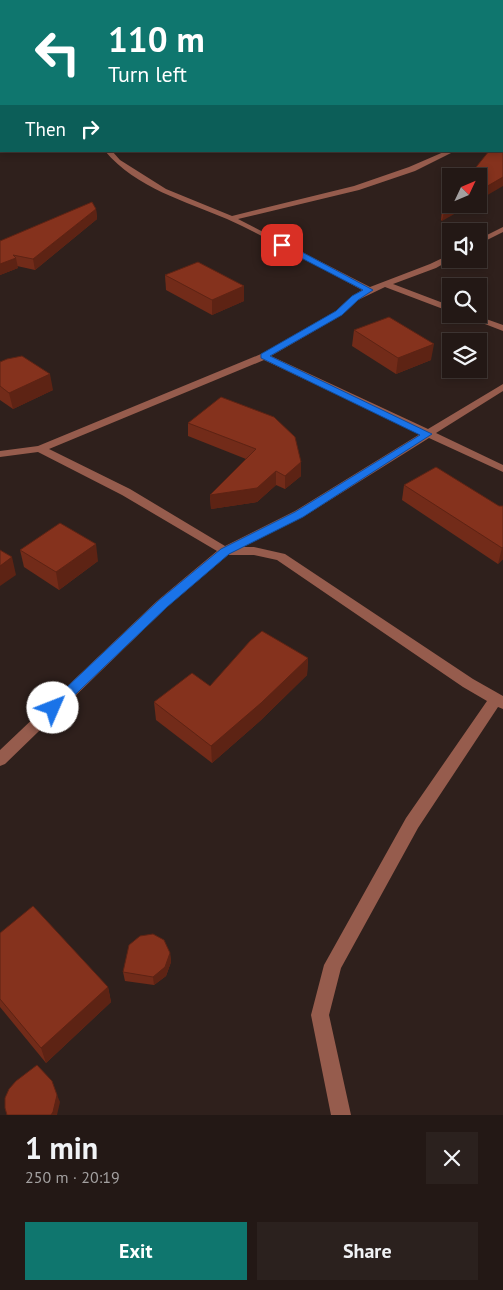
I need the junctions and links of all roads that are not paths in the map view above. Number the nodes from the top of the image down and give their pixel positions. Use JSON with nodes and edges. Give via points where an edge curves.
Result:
{"nodes":[{"id":1,"x":109,"y":152,"type":"edge"},
{"id":2,"x":450,"y":152,"type":"edge"},
{"id":3,"x":231,"y":218,"type":"junction"},
{"id":4,"x":501,"y":232,"type":"edge"},
{"id":5,"x":487,"y":238,"type":"edge"},
{"id":6,"x":442,"y":261,"type":"edge"},
{"id":7,"x":386,"y":284,"type":"junction"},
{"id":8,"x":369,"y":290,"type":"junction"},
{"id":9,"x":442,"y":306,"type":"edge"},
{"id":10,"x":487,"y":322,"type":"edge"},
{"id":11,"x":503,"y":328,"type":"edge"},
{"id":12,"x":264,"y":356,"type":"junction"},
{"id":13,"x":503,"y":387,"type":"edge"},
{"id":14,"x":427,"y":434,"type":"junction"},
{"id":15,"x":40,"y":449,"type":"junction"},
{"id":16,"x":0,"y":454,"type":"edge"},
{"id":17,"x":503,"y":469,"type":"edge"},
{"id":18,"x":225,"y":551,"type":"junction"},
{"id":19,"x":500,"y":701,"type":"edge"},
{"id":20,"x":0,"y":760,"type":"edge"},
{"id":21,"x":341,"y":1115,"type":"edge"}],
"edges":[{"from":1,"to":3,"type":"street","via":[[162,191]]},
{"from":2,"to":3,"type":"street","via":[[356,188]]},
{"from":3,"to":8,"type":"street"},
{"from":4,"to":5,"type":"street"},
{"from":6,"to":7,"type":"street"},
{"from":7,"to":8,"type":"street"},
{"from":7,"to":9,"type":"street"},
{"from":8,"to":12,"type":"street","via":[[339,313]]},
{"from":10,"to":11,"type":"street"},
{"from":12,"to":14,"type":"street"},
{"from":12,"to":15,"type":"street"},
{"from":13,"to":14,"type":"street"},
{"from":14,"to":17,"type":"street"},
{"from":14,"to":18,"type":"street","via":[[299,514]]},
{"from":15,"to":16,"type":"street"},
{"from":15,"to":18,"type":"street","via":[[126,492]]},
{"from":18,"to":19,"type":"street","via":[[254,551],[281,557],[468,683]]},
{"from":18,"to":20,"type":"street","via":[[162,604]]},
{"from":19,"to":21,"type":"street","via":[[412,823],[333,965],[320,1016]]}]}
